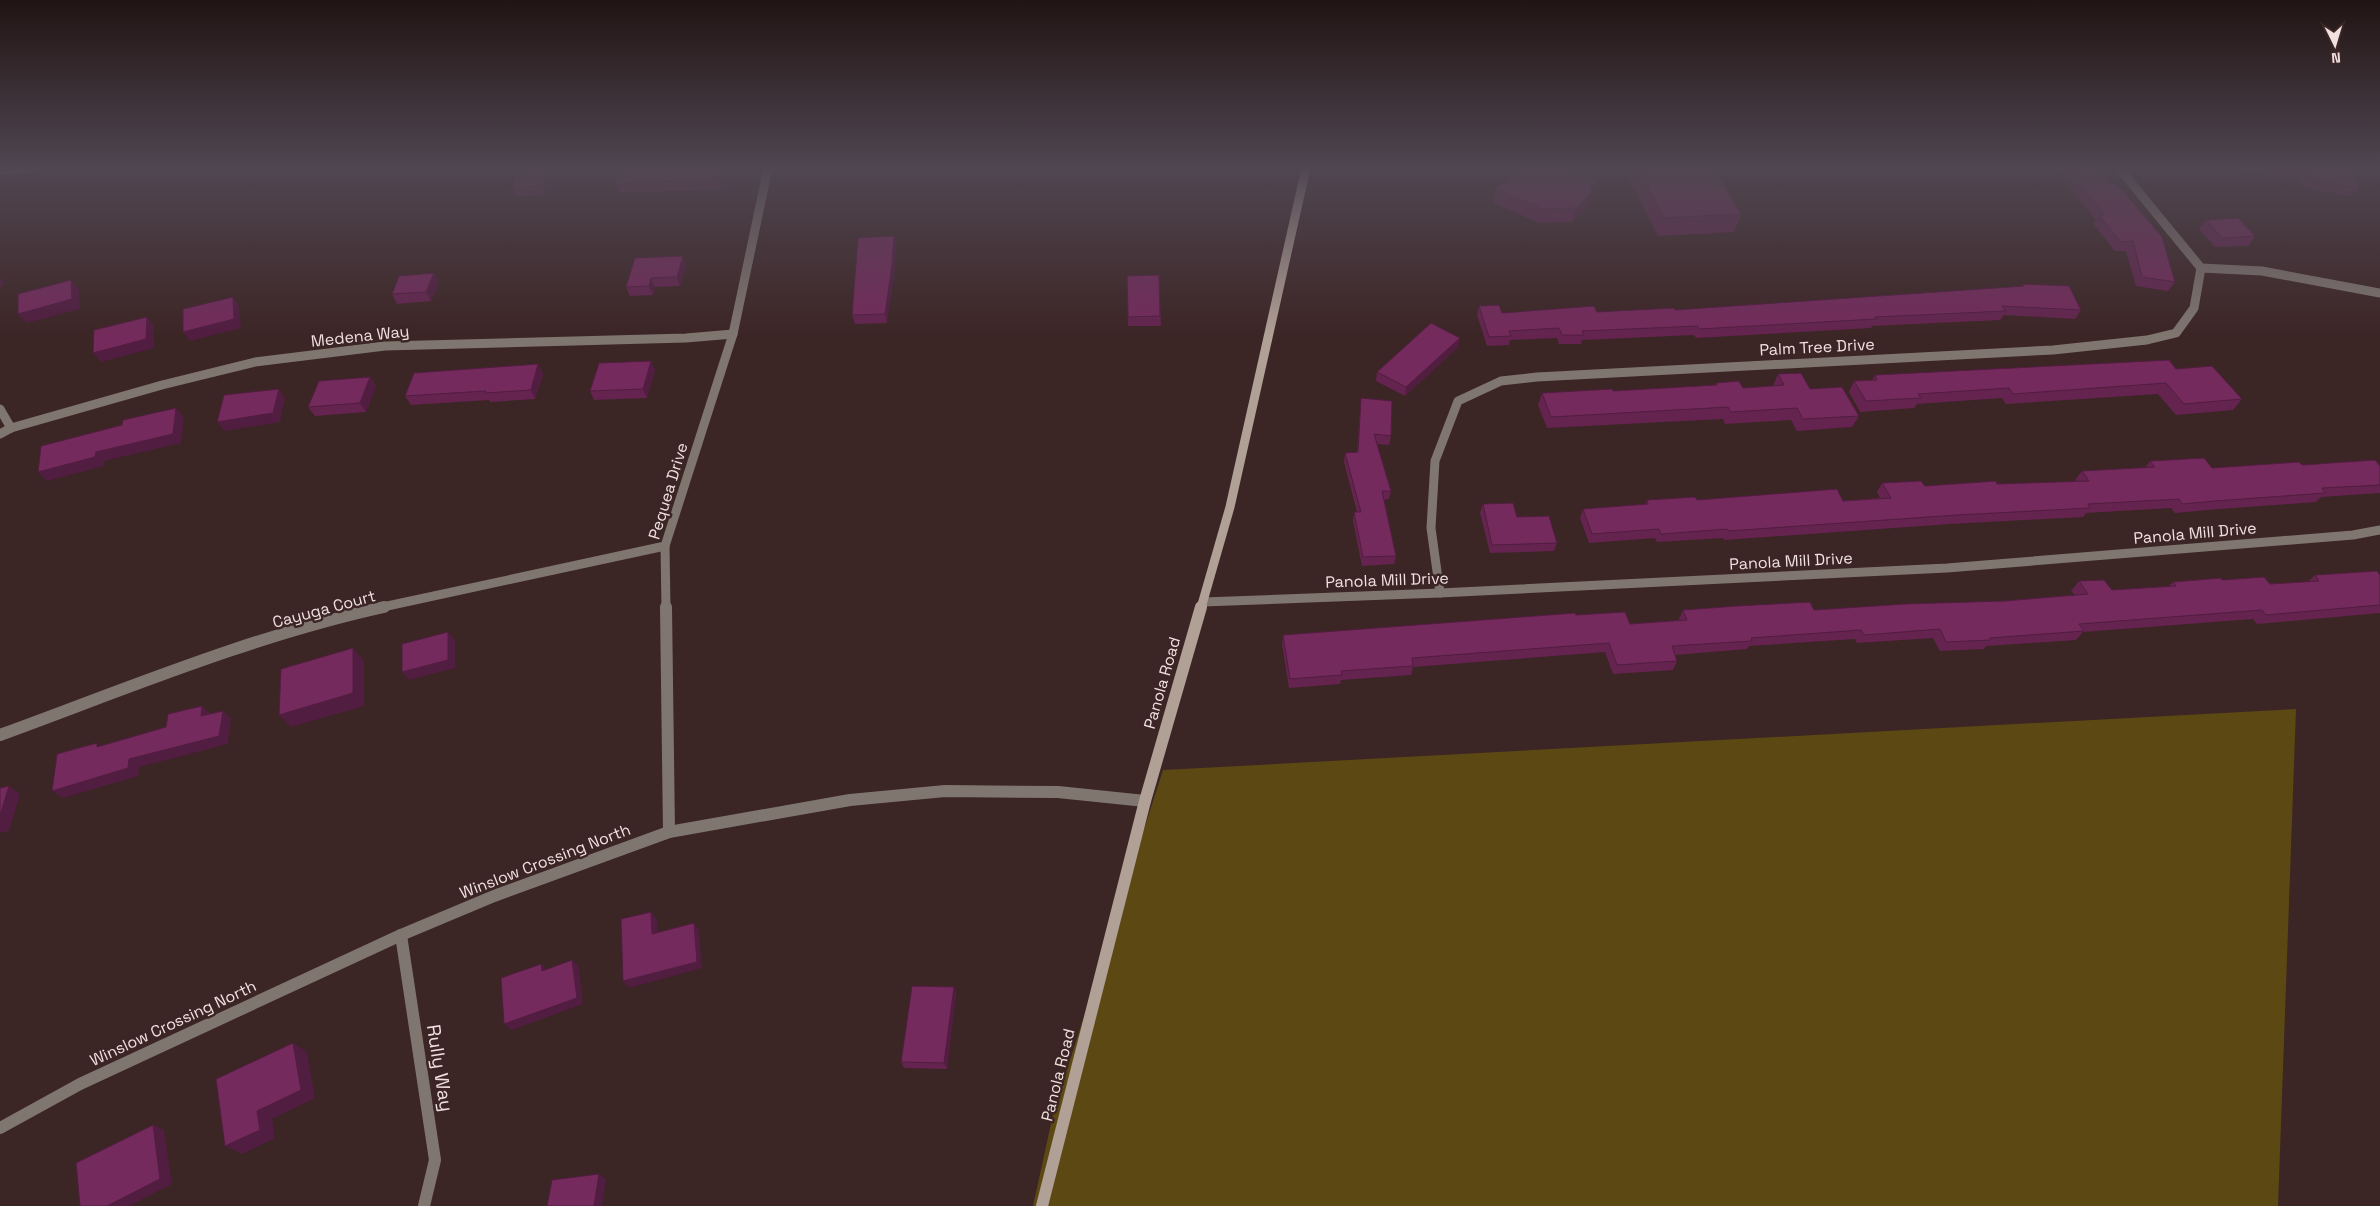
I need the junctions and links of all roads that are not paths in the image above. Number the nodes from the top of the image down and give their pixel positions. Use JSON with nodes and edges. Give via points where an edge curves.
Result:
{"nodes":[{"id":1,"x":756,"y":224,"type":"edge"},
{"id":2,"x":1293,"y":224,"type":"edge"},
{"id":3,"x":2165,"y":224,"type":"edge"},
{"id":4,"x":2201,"y":268,"type":"junction"},
{"id":5,"x":2380,"y":293,"type":"edge"},
{"id":6,"x":733,"y":334,"type":"junction"},
{"id":7,"x":0,"y":409,"type":"edge"},
{"id":8,"x":11,"y":428,"type":"junction"},
{"id":9,"x":0,"y":434,"type":"edge"},
{"id":10,"x":2380,"y":530,"type":"edge"},
{"id":11,"x":665,"y":546,"type":"junction"},
{"id":12,"x":1440,"y":593,"type":"junction"},
{"id":13,"x":1202,"y":602,"type":"junction"},
{"id":14,"x":0,"y":735,"type":"edge"},
{"id":15,"x":1145,"y":801,"type":"junction"},
{"id":16,"x":669,"y":832,"type":"junction"},
{"id":17,"x":401,"y":935,"type":"junction"},
{"id":18,"x":0,"y":1128,"type":"edge"},
{"id":19,"x":424,"y":1206,"type":"edge"},
{"id":20,"x":1042,"y":1206,"type":"edge"}],
"edges":[{"from":1,"to":6,"type":"street","name":"Pequea Drive"},
{"from":2,"to":13,"type":"main road","name":"Panola Road","via":[[1230,507]]},
{"from":3,"to":4,"type":"street"},
{"from":4,"to":5,"type":"street","via":[[2262,271]]},
{"from":4,"to":12,"type":"street","name":"Palm Tree Drive","via":[[2194,308],[2185,322],[2176,333],[2147,340],[2053,350],[1537,376],[1501,381],[1458,401],[1435,461],[1431,528]]},
{"from":6,"to":8,"type":"street","name":"Medena Way","via":[[385,346],[255,362]]},
{"from":6,"to":11,"type":"street","name":"Pequea Drive"},
{"from":7,"to":8,"type":"street"},
{"from":8,"to":9,"type":"street","name":"Medena Way"},
{"from":10,"to":12,"type":"street","name":"Panola Mill Drive","via":[[2353,535],[1948,568]]},
{"from":11,"to":14,"type":"street","name":"Cayuga Court","via":[[347,615],[222,654]]},
{"from":11,"to":16,"type":"street","name":"Pequea Drive"},
{"from":12,"to":13,"type":"street","name":"Panola Mill Drive"},
{"from":13,"to":15,"type":"main road","name":"Panola Road"},
{"from":15,"to":16,"type":"street","name":"Winslow Crossing North","via":[[1058,792],[945,791],[850,800]]},
{"from":15,"to":20,"type":"main road","name":"Panola Road"},
{"from":16,"to":17,"type":"street","name":"Winslow Crossing North","via":[[494,896]]},
{"from":17,"to":18,"type":"street","name":"Winslow Crossing North","via":[[80,1084]]},
{"from":17,"to":19,"type":"street","name":"Rully Way","via":[[435,1160]]}]}
